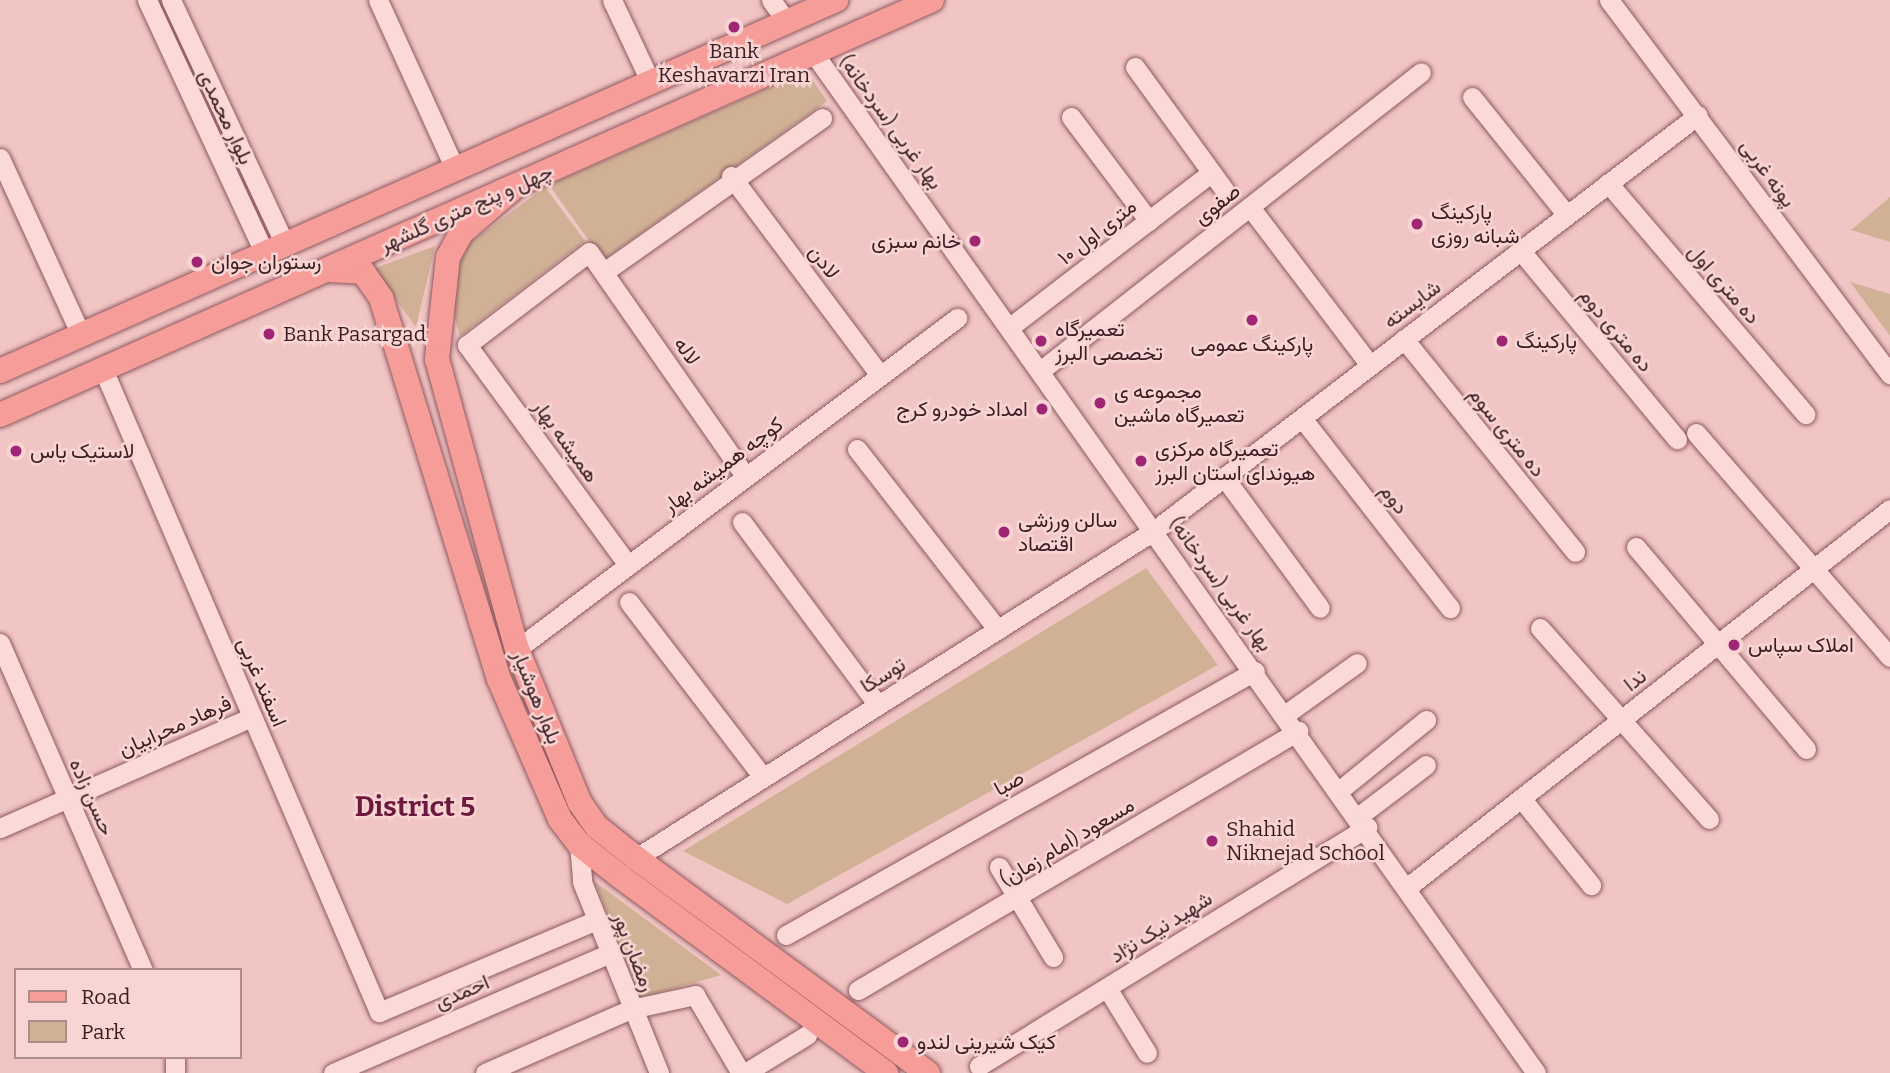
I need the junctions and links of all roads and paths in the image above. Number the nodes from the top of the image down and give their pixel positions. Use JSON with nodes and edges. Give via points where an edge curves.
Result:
{"nodes":[{"id":1,"x":147,"y":0,"type":"edge"},
{"id":2,"x":170,"y":0,"type":"edge"},
{"id":3,"x":379,"y":0,"type":"edge"},
{"id":4,"x":612,"y":0,"type":"edge"},
{"id":5,"x":771,"y":0,"type":"edge"},
{"id":6,"x":836,"y":0,"type":"edge"},
{"id":7,"x":932,"y":0,"type":"edge"},
{"id":8,"x":1608,"y":0,"type":"edge"},
{"id":9,"x":787,"y":22,"type":"junction"},
{"id":10,"x":815,"y":55,"type":"junction"},
{"id":11,"x":1135,"y":67,"type":"dead end"},
{"id":12,"x":1421,"y":72,"type":"dead end"},
{"id":13,"x":651,"y":82,"type":"junction"},
{"id":14,"x":1472,"y":96,"type":"dead end"},
{"id":15,"x":1698,"y":115,"type":"junction"},
{"id":16,"x":1071,"y":117,"type":"dead end"},
{"id":17,"x":822,"y":118,"type":"dead end"},
{"id":18,"x":0,"y":158,"type":"edge"},
{"id":19,"x":455,"y":169,"type":"junction"},
{"id":20,"x":1211,"y":173,"type":"junction"},
{"id":21,"x":731,"y":176,"type":"junction"},
{"id":22,"x":1608,"y":183,"type":"junction"},
{"id":23,"x":517,"y":184,"type":"junction"},
{"id":24,"x":1225,"y":191,"type":"dead end"},
{"id":25,"x":266,"y":204,"type":"junction"},
{"id":26,"x":1250,"y":207,"type":"junction"},
{"id":27,"x":244,"y":210,"type":"junction"},
{"id":28,"x":1567,"y":215,"type":"junction"},
{"id":29,"x":1149,"y":221,"type":"junction"},
{"id":30,"x":275,"y":249,"type":"junction"},
{"id":31,"x":1520,"y":250,"type":"junction"},
{"id":32,"x":329,"y":270,"type":"junction"},
{"id":33,"x":604,"y":272,"type":"junction"},
{"id":34,"x":957,"y":318,"type":"dead end"},
{"id":35,"x":1010,"y":327,"type":"junction"},
{"id":36,"x":81,"y":335,"type":"junction"},
{"id":37,"x":1404,"y":339,"type":"junction"},
{"id":38,"x":467,"y":345,"type":"joint"},
{"id":39,"x":437,"y":359,"type":"junction"},
{"id":40,"x":1370,"y":365,"type":"junction"},
{"id":41,"x":406,"y":366,"type":"junction"},
{"id":42,"x":103,"y":369,"type":"junction"},
{"id":43,"x":0,"y":371,"type":"edge"},
{"id":44,"x":1040,"y":371,"type":"junction"},
{"id":45,"x":1890,"y":374,"type":"edge"},
{"id":46,"x":880,"y":376,"type":"junction"},
{"id":47,"x":1805,"y":414,"type":"dead end"},
{"id":48,"x":0,"y":415,"type":"edge"},
{"id":49,"x":1302,"y":418,"type":"junction"},
{"id":50,"x":1696,"y":433,"type":"dead end"},
{"id":51,"x":1677,"y":439,"type":"dead end"},
{"id":52,"x":858,"y":449,"type":"dead end"},
{"id":53,"x":746,"y":477,"type":"junction"},
{"id":54,"x":1224,"y":477,"type":"junction"},
{"id":55,"x":1890,"y":509,"type":"edge"},
{"id":56,"x":742,"y":522,"type":"dead end"},
{"id":57,"x":1155,"y":530,"type":"junction"},
{"id":58,"x":1636,"y":547,"type":"dead end"},
{"id":59,"x":1574,"y":552,"type":"dead end"},
{"id":60,"x":628,"y":565,"type":"junction"},
{"id":61,"x":1814,"y":568,"type":"junction"},
{"id":62,"x":629,"y":602,"type":"dead end"},
{"id":63,"x":1320,"y":608,"type":"dead end"},
{"id":64,"x":1450,"y":608,"type":"dead end"},
{"id":65,"x":1540,"y":628,"type":"dead end"},
{"id":66,"x":998,"y":630,"type":"junction"},
{"id":67,"x":0,"y":643,"type":"edge"},
{"id":68,"x":1717,"y":645,"type":"junction"},
{"id":69,"x":517,"y":649,"type":"junction"},
{"id":70,"x":1890,"y":657,"type":"edge"},
{"id":71,"x":1357,"y":663,"type":"dead end"},
{"id":72,"x":1255,"y":671,"type":"junction"},
{"id":73,"x":878,"y":705,"type":"junction"},
{"id":74,"x":1286,"y":714,"type":"junction"},
{"id":75,"x":252,"y":717,"type":"junction"},
{"id":76,"x":1426,"y":720,"type":"dead end"},
{"id":77,"x":1621,"y":720,"type":"junction"},
{"id":78,"x":1298,"y":731,"type":"junction"},
{"id":79,"x":1806,"y":749,"type":"dead end"},
{"id":80,"x":1426,"y":765,"type":"dead end"},
{"id":81,"x":763,"y":777,"type":"junction"},
{"id":82,"x":1340,"y":790,"type":"junction"},
{"id":83,"x":68,"y":798,"type":"junction"},
{"id":84,"x":1521,"y":798,"type":"junction"},
{"id":85,"x":1709,"y":819,"type":"dead end"},
{"id":86,"x":1363,"y":822,"type":"junction"},
{"id":87,"x":0,"y":828,"type":"edge"},
{"id":88,"x":579,"y":844,"type":"junction"},
{"id":89,"x":636,"y":858,"type":"junction"},
{"id":90,"x":999,"y":867,"type":"dead end"},
{"id":91,"x":1591,"y":885,"type":"dead end"},
{"id":92,"x":1409,"y":886,"type":"junction"},
{"id":93,"x":1019,"y":898,"type":"junction"},
{"id":94,"x":597,"y":920,"type":"junction"},
{"id":95,"x":786,"y":935,"type":"dead end"},
{"id":96,"x":610,"y":953,"type":"junction"},
{"id":97,"x":1053,"y":957,"type":"dead end"},
{"id":98,"x":142,"y":968,"type":"edge"},
{"id":99,"x":1107,"y":988,"type":"junction"},
{"id":100,"x":858,"y":990,"type":"dead end"},
{"id":101,"x":631,"y":1009,"type":"junction"},
{"id":102,"x":807,"y":1035,"type":"dead end"},
{"id":103,"x":1147,"y":1053,"type":"dead end"},
{"id":104,"x":979,"y":1066,"type":"dead end"},
{"id":105,"x":333,"y":1073,"type":"edge"},
{"id":106,"x":485,"y":1073,"type":"edge"},
{"id":107,"x":659,"y":1073,"type":"edge"},
{"id":108,"x":743,"y":1073,"type":"edge"},
{"id":109,"x":886,"y":1073,"type":"edge"},
{"id":110,"x":928,"y":1073,"type":"edge"},
{"id":111,"x":1536,"y":1073,"type":"edge"}],
"edges":[{"from":1,"to":27,"type":"street","name":"بلوار محمدی"},
{"from":2,"to":25,"type":"street","name":"بلوار محمدی"},
{"from":3,"to":19,"type":"street"},
{"from":4,"to":13,"type":"street"},
{"from":5,"to":9,"type":"street"},
{"from":6,"to":9,"type":"main road","name":"چهل و پنج متری گلشهر"},
{"from":7,"to":10,"type":"main road","name":"چهل و پنج متری گلشهر"},
{"from":8,"to":15,"type":"street","name":"پونه غربی"},
{"from":9,"to":13,"type":"main road","name":"چهل و پنج متری گلشهر"},
{"from":10,"to":23,"type":"main road","name":"چهل و پنج متری گلشهر"},
{"from":10,"to":35,"type":"street","name":"بهار غربی (سردخانه)"},
{"from":11,"to":20,"type":"street"},
{"from":12,"to":26,"type":"street","name":"صفوی"},
{"from":13,"to":19,"type":"main road","name":"چهل و پنج متری گلشهر"},
{"from":14,"to":28,"type":"street"},
{"from":15,"to":22,"type":"street","name":"شایسته"},
{"from":15,"to":45,"type":"street","name":"پونه غربی"},
{"from":16,"to":29,"type":"street"},
{"from":17,"to":21,"type":"street"},
{"from":18,"to":36,"type":"street"},
{"from":19,"to":30,"type":"main road","name":"چهل و پنج متری گلشهر"},
{"from":20,"to":24,"type":"street"},
{"from":20,"to":29,"type":"street","name":"۱۰ متری اول"},
{"from":21,"to":33,"type":"street"},
{"from":21,"to":46,"type":"street","name":"لادن"},
{"from":22,"to":28,"type":"street","name":"شایسته"},
{"from":22,"to":47,"type":"street","name":"ده متری اول"},
{"from":23,"to":32,"type":"main road","name":"چهل و پنج متری گلشهر"},
{"from":23,"to":39,"type":"main road","name":"بلوار هوشیار","via":[[461,233],[448,257]]},
{"from":25,"to":27,"type":"street","via":[[256,217]]},
{"from":25,"to":30,"type":"street","name":"بلوار محمدی"},
{"from":26,"to":40,"type":"street"},
{"from":26,"to":44,"type":"street","name":"صفوی"},
{"from":27,"to":30,"type":"street","name":"بلوار محمدی"},
{"from":28,"to":31,"type":"street","name":"شایسته"},
{"from":29,"to":35,"type":"street","name":"۱۰ متری اول"},
{"from":30,"to":36,"type":"main road","name":"چهل و پنج متری گلشهر"},
{"from":31,"to":37,"type":"street","name":"شایسته"},
{"from":31,"to":51,"type":"street","name":"ده متری دوم"},
{"from":32,"to":41,"type":"main road","name":"بلوار هوشیار","via":[[363,272],[376,287]]},
{"from":32,"to":42,"type":"main road","name":"چهل و پنج متری گلشهر"},
{"from":33,"to":38,"type":"street","name":"لاله","via":[[589,252]]},
{"from":33,"to":53,"type":"street","name":"لاله"},
{"from":34,"to":46,"type":"street","name":"کوچه همیشه بهار"},
{"from":35,"to":44,"type":"street","name":"بهار غربی (سردخانه)"},
{"from":36,"to":43,"type":"main road","name":"چهل و پنج متری گلشهر"},
{"from":37,"to":40,"type":"street","name":"شایسته"},
{"from":37,"to":59,"type":"street","name":"ده متری سوم"},
{"from":38,"to":60,"type":"street","name":"همیشه بهار"},
{"from":39,"to":41,"type":"main road","via":[[426,340],[416,338]]},
{"from":39,"to":69,"type":"main road","name":"بلوار هوشیار"},
{"from":40,"to":49,"type":"street","name":"شایسته"},
{"from":41,"to":88,"type":"main road","name":"بلوار هوشیار","via":[[499,679],[560,818]]},
{"from":42,"to":48,"type":"main road","name":"چهل و پنج متری گلشهر"},
{"from":42,"to":75,"type":"street","name":"اسفند غربی"},
{"from":44,"to":57,"type":"street","name":"بهار غربی (سردخانه)"},
{"from":46,"to":53,"type":"street","name":"کوچه همیشه بهار"},
{"from":49,"to":54,"type":"street","name":"شایسته"},
{"from":49,"to":64,"type":"street","name":"دوم"},
{"from":50,"to":61,"type":"street"},
{"from":52,"to":66,"type":"street"},
{"from":53,"to":60,"type":"street","name":"کوچه همیشه بهار"},
{"from":54,"to":57,"type":"street","name":"شایسته"},
{"from":54,"to":63,"type":"street"},
{"from":55,"to":61,"type":"street","name":"ندا"},
{"from":56,"to":73,"type":"street"},
{"from":57,"to":66,"type":"street","name":"توسکا"},
{"from":57,"to":72,"type":"street","name":"بهار غربی (سردخانه)"},
{"from":58,"to":68,"type":"street"},
{"from":60,"to":69,"type":"street","name":"کوچه همیشه بهار"},
{"from":61,"to":68,"type":"street","name":"ندا"},
{"from":61,"to":70,"type":"street"},
{"from":62,"to":81,"type":"street"},
{"from":65,"to":77,"type":"street"},
{"from":66,"to":73,"type":"street","name":"توسکا"},
{"from":67,"to":83,"type":"street","name":"حسن زاده"},
{"from":68,"to":77,"type":"street","name":"ندا"},
{"from":68,"to":79,"type":"street"},
{"from":69,"to":89,"type":"main road","name":"بلوار هوشیار","via":[[580,803],[597,827]]},
{"from":71,"to":74,"type":"street"},
{"from":72,"to":74,"type":"street","name":"بهار غربی (سردخانه)"},
{"from":72,"to":95,"type":"street","name":"صبا"},
{"from":73,"to":81,"type":"street","name":"توسکا"},
{"from":74,"to":78,"type":"street","name":"بهار غربی (سردخانه)"},
{"from":75,"to":83,"type":"street","name":"فرهاد محرابیان"},
{"from":75,"to":94,"type":"street","name":"اسفند غربی","via":[[379,1012]]},
{"from":76,"to":82,"type":"street"},
{"from":77,"to":84,"type":"street","name":"ندا"},
{"from":77,"to":85,"type":"street"},
{"from":78,"to":82,"type":"street","name":"بهار غربی (سردخانه)"},
{"from":78,"to":93,"type":"street","name":"مسعود (امام زمان)"},
{"from":80,"to":86,"type":"street","name":"شهید نیک نژاد"},
{"from":81,"to":89,"type":"street","name":"توسکا"},
{"from":82,"to":86,"type":"street","name":"بهار غربی (سردخانه)"},
{"from":83,"to":87,"type":"street","name":"فرهاد محرابیان"},
{"from":83,"to":98,"type":"street","name":"حسن زاده"},
{"from":84,"to":91,"type":"street"},
{"from":84,"to":92,"type":"street","name":"ندا"},
{"from":86,"to":92,"type":"street","name":"بهار غربی (سردخانه)"},
{"from":86,"to":99,"type":"street","name":"شهید نیک نژاد"},
{"from":88,"to":94,"type":"street","name":"رمضان پور","via":[[582,882]]},
{"from":88,"to":109,"type":"main road","name":"بلوار هوشیار"},
{"from":89,"to":110,"type":"main road","name":"بلوار هوشیار"},
{"from":90,"to":93,"type":"street"},
{"from":92,"to":111,"type":"street","name":"بهار غربی (سردخانه)"},
{"from":93,"to":97,"type":"street"},
{"from":93,"to":100,"type":"street","name":"مسعود (امام زمان)"},
{"from":94,"to":96,"type":"street","name":"رمضان پور"},
{"from":96,"to":101,"type":"street","name":"رمضان پور"},
{"from":96,"to":105,"type":"street","name":"احمدی"},
{"from":99,"to":103,"type":"street"},
{"from":99,"to":104,"type":"street","name":"شهید نیک نژاد"},
{"from":101,"to":106,"type":"street"},
{"from":101,"to":107,"type":"street","name":"رمضان پور"},
{"from":101,"to":108,"type":"street","via":[[695,995]]},
{"from":102,"to":108,"type":"street"}]}
